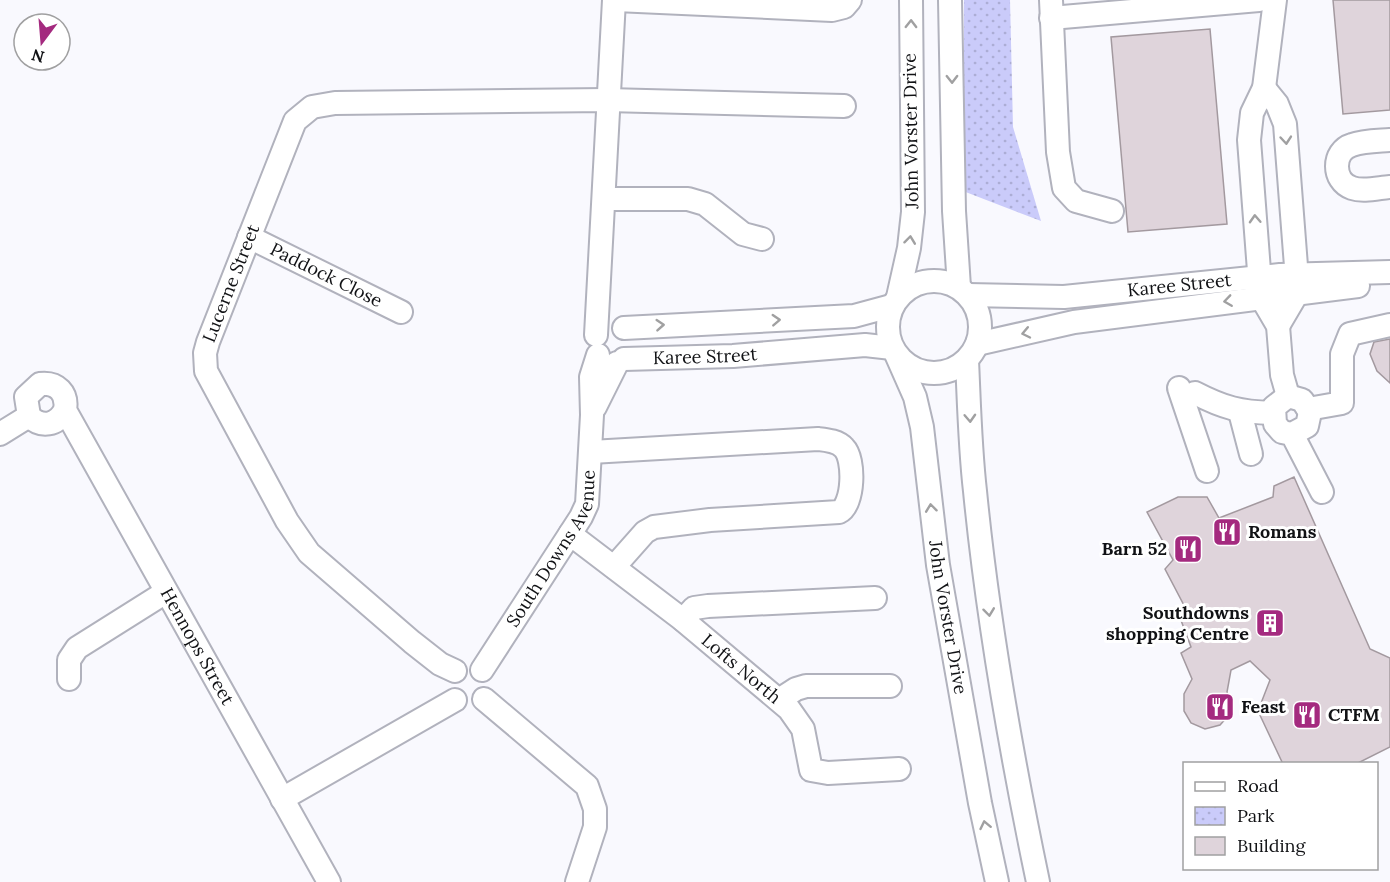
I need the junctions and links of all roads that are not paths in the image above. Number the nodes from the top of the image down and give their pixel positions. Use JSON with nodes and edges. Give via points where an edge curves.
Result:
{"nodes":[{"id":1,"x":615,"y":0,"type":"edge"},
{"id":2,"x":850,"y":0,"type":"edge"},
{"id":3,"x":911,"y":0,"type":"edge"},
{"id":4,"x":950,"y":0,"type":"edge"},
{"id":5,"x":1259,"y":0,"type":"edge"},
{"id":6,"x":1275,"y":0,"type":"edge"},
{"id":7,"x":1051,"y":9,"type":"edge"},
{"id":8,"x":1264,"y":88,"type":"junction"},
{"id":9,"x":607,"y":100,"type":"junction"},
{"id":10,"x":844,"y":106,"type":"dead end"},
{"id":11,"x":1390,"y":140,"type":"edge"},
{"id":12,"x":1390,"y":187,"type":"edge"},
{"id":13,"x":604,"y":200,"type":"junction"},
{"id":14,"x":1112,"y":211,"type":"dead end"},
{"id":15,"x":249,"y":237,"type":"junction"},
{"id":16,"x":762,"y":239,"type":"dead end"},
{"id":17,"x":1390,"y":272,"type":"edge"},
{"id":18,"x":1390,"y":282,"type":"edge"},
{"id":19,"x":1297,"y":283,"type":"junction"},
{"id":20,"x":1260,"y":287,"type":"junction"},
{"id":21,"x":963,"y":291,"type":"junction"},
{"id":22,"x":894,"y":302,"type":"junction"},
{"id":23,"x":401,"y":312,"type":"dead end"},
{"id":24,"x":731,"y":322,"type":"junction"},
{"id":25,"x":1390,"y":325,"type":"edge"},
{"id":26,"x":1278,"y":326,"type":"junction"},
{"id":27,"x":612,"y":344,"type":"junction"},
{"id":28,"x":894,"y":351,"type":"junction"},
{"id":29,"x":972,"y":352,"type":"junction"},
{"id":30,"x":733,"y":356,"type":"junction"},
{"id":31,"x":1288,"y":396,"type":"junction"},
{"id":32,"x":1308,"y":409,"type":"junction"},
{"id":33,"x":65,"y":410,"type":"junction"},
{"id":34,"x":1240,"y":412,"type":"junction"},
{"id":35,"x":1272,"y":413,"type":"junction"},
{"id":36,"x":29,"y":416,"type":"junction"},
{"id":37,"x":0,"y":434,"type":"edge"},
{"id":38,"x":1292,"y":434,"type":"junction"},
{"id":39,"x":591,"y":452,"type":"junction"},
{"id":40,"x":1251,"y":454,"type":"dead end"},
{"id":41,"x":1208,"y":471,"type":"dead end"},
{"id":42,"x":1322,"y":492,"type":"dead end"},
{"id":43,"x":570,"y":534,"type":"junction"},
{"id":44,"x":614,"y":567,"type":"junction"},
{"id":45,"x":166,"y":592,"type":"junction"},
{"id":46,"x":875,"y":598,"type":"dead end"},
{"id":47,"x":683,"y":620,"type":"junction"},
{"id":48,"x":482,"y":670,"type":"junction"},
{"id":49,"x":455,"y":671,"type":"junction"},
{"id":50,"x":69,"y":679,"type":"dead end"},
{"id":51,"x":890,"y":686,"type":"dead end"},
{"id":52,"x":484,"y":699,"type":"junction"},
{"id":53,"x":455,"y":700,"type":"junction"},
{"id":54,"x":779,"y":700,"type":"junction"},
{"id":55,"x":899,"y":769,"type":"dead end"},
{"id":56,"x":282,"y":799,"type":"junction"},
{"id":57,"x":329,"y":882,"type":"edge"},
{"id":58,"x":577,"y":882,"type":"edge"},
{"id":59,"x":997,"y":882,"type":"edge"},
{"id":60,"x":1038,"y":882,"type":"edge"}],
"edges":[{"from":1,"to":2,"type":"street","via":[[832,10],[844,7]]},
{"from":1,"to":9,"type":"street"},
{"from":22,"to":3,"type":"street","name":"John Vorster Drive","one_way":true,"via":[[909,248],[913,212]]},
{"from":4,"to":21,"type":"street","one_way":true,"via":[[954,211]]},
{"from":5,"to":7,"type":"street"},
{"from":6,"to":8,"type":"street"},
{"from":7,"to":14,"type":"street","via":[[1058,152],[1064,188],[1076,201]]},
{"from":8,"to":19,"type":"street","one_way":true,"via":[[1277,104],[1285,124]]},
{"from":20,"to":8,"type":"street","one_way":true,"via":[[1249,133],[1252,113]]},
{"from":9,"to":10,"type":"street","name":"Lucerne Street"},
{"from":9,"to":13,"type":"street"},
{"from":9,"to":15,"type":"street","name":"Lucerne Street","via":[[335,103],[312,107],[295,121]]},
{"from":11,"to":12,"type":"street","via":[[1352,145],[1336,161],[1343,183],[1352,188]]},
{"from":13,"to":16,"type":"street","via":[[688,198],[705,204],[742,234]]},
{"from":13,"to":27,"type":"street","via":[[598,277]]},
{"from":15,"to":23,"type":"street","name":"Paddock Close"},
{"from":15,"to":49,"type":"street","name":"Lucerne Street","via":[[205,352],[210,381],[287,521],[309,553],[412,642]]},
{"from":17,"to":19,"type":"street","name":"Karee Street"},
{"from":18,"to":19,"type":"street","name":"Karee Street"},
{"from":19,"to":20,"type":"street","name":"Karee Street"},
{"from":19,"to":26,"type":"street"},
{"from":20,"to":21,"type":"street","name":"Karee Street","via":[[1064,297]]},
{"from":20,"to":26,"type":"street"},
{"from":20,"to":29,"type":"street","name":"Karee Street","one_way":true,"via":[[1074,322]]},
{"from":21,"to":22,"type":"street","via":[[943,281],[927,280],[910,286]]},
{"from":21,"to":29,"type":"street","via":[[979,318]]},
{"from":24,"to":22,"type":"street","name":"Karee Street","one_way":true,"via":[[854,316]]},
{"from":22,"to":28,"type":"street","via":[[887,334]]},
{"from":27,"to":24,"type":"street","name":"Karee Street","one_way":true},
{"from":24,"to":30,"type":"street"},
{"from":25,"to":32,"type":"street","via":[[1350,334],[1342,354],[1342,403]]},
{"from":26,"to":31,"type":"street"},
{"from":27,"to":30,"type":"street","name":"Karee Street"},
{"from":27,"to":39,"type":"street","name":"South Downs Avenue","via":[[592,415]]},
{"from":28,"to":29,"type":"street","via":[[907,365],[922,372],[938,373],[954,369]]},
{"from":28,"to":30,"type":"street","name":"Karee Street","via":[[865,345]]},
{"from":59,"to":28,"type":"street","name":"John Vorster Drive","one_way":true,"via":[[938,565],[921,426],[915,397]]},
{"from":29,"to":60,"type":"street","one_way":true,"via":[[975,490],[990,622]]},
{"from":31,"to":32,"type":"street","via":[[1302,400]]},
{"from":31,"to":35,"type":"street","via":[[1278,401]]},
{"from":32,"to":38,"type":"street","via":[[1306,426]]},
{"from":33,"to":36,"type":"street","via":[[58,420],[46,424]]},
{"from":33,"to":36,"type":"street","name":"Hennops Street","via":[[62,392],[52,384],[39,384],[26,397]]},
{"from":33,"to":45,"type":"street","name":"Hennops Street"},
{"from":34,"to":35,"type":"street"},
{"from":34,"to":40,"type":"street"},
{"from":34,"to":41,"type":"street","via":[[1187,391]]},
{"from":35,"to":38,"type":"street","via":[[1277,428]]},
{"from":36,"to":37,"type":"street"},
{"from":38,"to":42,"type":"street"},
{"from":39,"to":43,"type":"street","name":"South Downs Avenue","via":[[587,504]]},
{"from":39,"to":44,"type":"street","via":[[818,439],[839,444],[849,457],[851,499],[846,509],[654,527]]},
{"from":43,"to":44,"type":"street","name":"Lofts North"},
{"from":43,"to":48,"type":"street","name":"South Downs Avenue"},
{"from":44,"to":47,"type":"street","name":"Lofts North"},
{"from":45,"to":50,"type":"street","via":[[77,648],[69,660]]},
{"from":45,"to":56,"type":"street","name":"Hennops Street"},
{"from":46,"to":47,"type":"street","via":[[694,608]]},
{"from":47,"to":54,"type":"street","name":"Lofts North"},
{"from":48,"to":49,"type":"street","via":[[471,665]]},
{"from":48,"to":52,"type":"street","via":[[489,684]]},
{"from":49,"to":53,"type":"street","via":[[449,685]]},
{"from":51,"to":54,"type":"street","via":[[806,686]]},
{"from":52,"to":53,"type":"street","via":[[470,705]]},
{"from":52,"to":58,"type":"street","via":[[587,786],[595,809],[595,827]]},
{"from":53,"to":56,"type":"street"},
{"from":54,"to":55,"type":"street","name":"Lofts North","via":[[803,729],[811,770],[828,773]]},
{"from":56,"to":57,"type":"street","name":"Hennops Street"}]}
